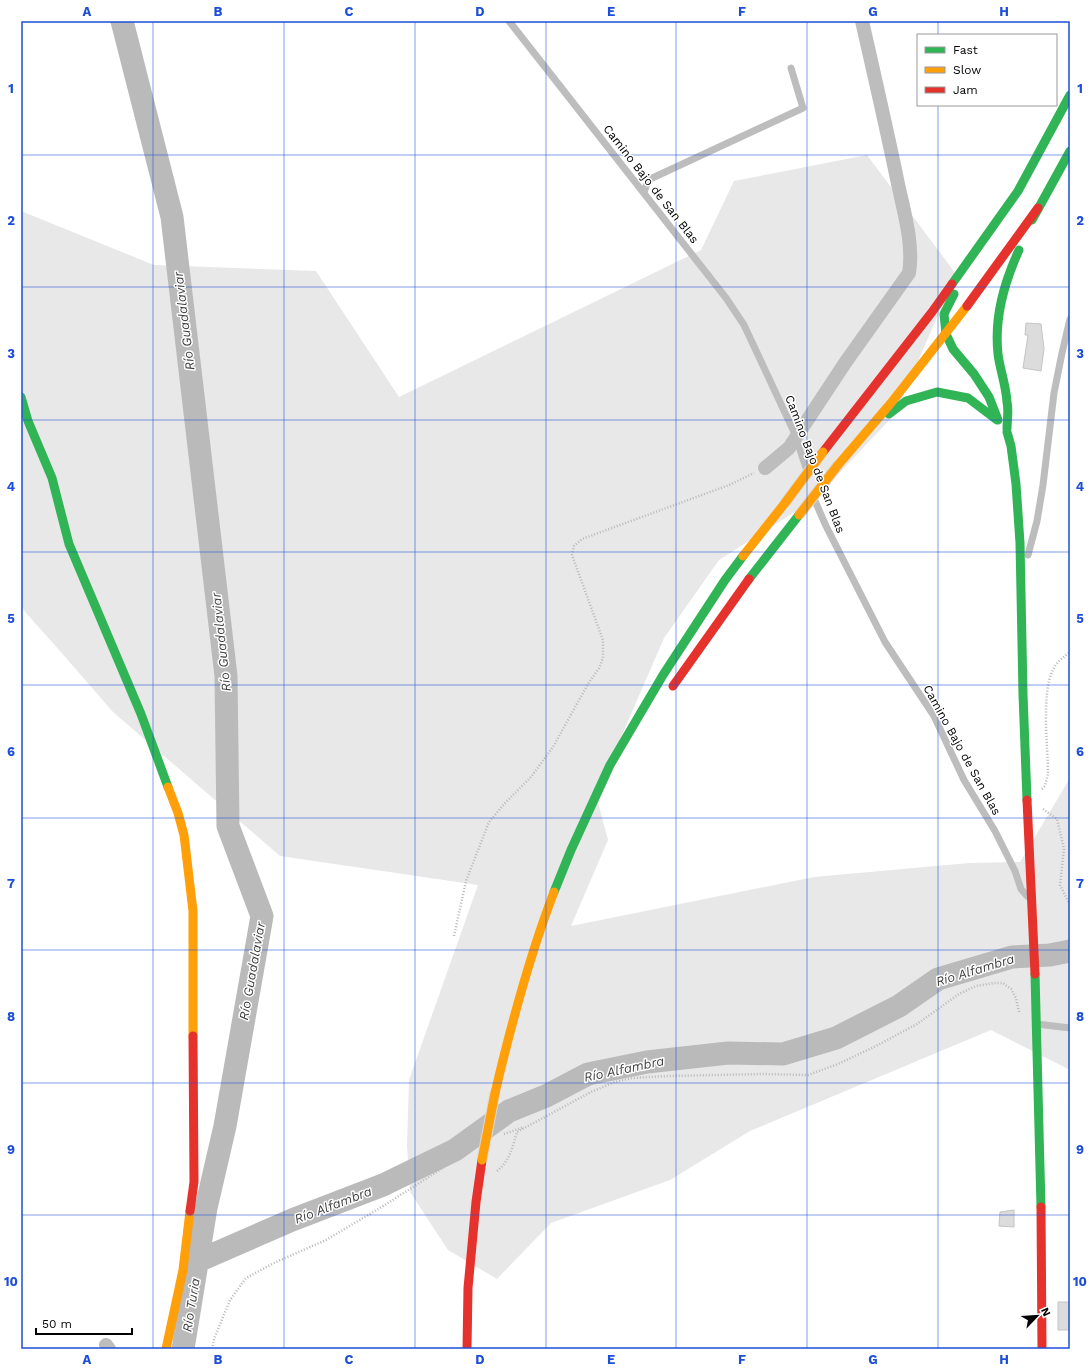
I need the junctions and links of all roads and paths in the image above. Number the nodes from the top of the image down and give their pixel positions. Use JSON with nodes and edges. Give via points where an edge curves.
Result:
{"nodes":[{"id":1,"x":509,"y":21,"type":"edge"},
{"id":2,"x":862,"y":21,"type":"edge"},
{"id":3,"x":791,"y":68,"type":"dead end"},
{"id":4,"x":1070,"y":96,"type":"edge"},
{"id":5,"x":1070,"y":151,"type":"edge"},
{"id":6,"x":644,"y":193,"type":"junction"},
{"id":7,"x":1038,"y":208,"type":"junction"},
{"id":8,"x":1070,"y":319,"type":"edge"},
{"id":9,"x":946,"y":334,"type":"junction"},
{"id":10,"x":21,"y":397,"type":"edge"},
{"id":11,"x":998,"y":420,"type":"junction"},
{"id":12,"x":874,"y":425,"type":"junction"},
{"id":13,"x":1007,"y":432,"type":"junction"},
{"id":14,"x":796,"y":438,"type":"junction"},
{"id":15,"x":765,"y":468,"type":"joint"},
{"id":16,"x":1021,"y":580,"type":"junction"},
{"id":17,"x":1070,"y":652,"type":"edge"},
{"id":18,"x":668,"y":695,"type":"dead end"},
{"id":19,"x":614,"y":780,"type":"dead end"},
{"id":20,"x":1028,"y":799,"type":"junction"},
{"id":21,"x":571,"y":850,"type":"junction"},
{"id":22,"x":1032,"y":903,"type":"junction"},
{"id":23,"x":1070,"y":905,"type":"edge"},
{"id":24,"x":454,"y":936,"type":"dead end"},
{"id":25,"x":1020,"y":1014,"type":"dead end"},
{"id":26,"x":1037,"y":1024,"type":"junction"},
{"id":27,"x":1070,"y":1028,"type":"edge"},
{"id":28,"x":530,"y":1125,"type":"junction"},
{"id":29,"x":504,"y":1135,"type":"dead end"},
{"id":30,"x":469,"y":1151,"type":"dead end"},
{"id":31,"x":480,"y":1173,"type":"junction"},
{"id":32,"x":166,"y":1349,"type":"edge"},
{"id":33,"x":212,"y":1349,"type":"edge"},
{"id":34,"x":467,"y":1349,"type":"edge"},
{"id":35,"x":1042,"y":1349,"type":"edge"}],
"edges":[{"from":1,"to":6,"type":"lane","name":"Camino Bajo de San Blas"},
{"from":2,"to":14,"type":"street","via":[[883,109],[906,222],[911,260],[908,273]]},
{"from":3,"to":6,"type":"lane","via":[[804,108],[648,180]]},
{"from":4,"to":9,"type":"main road","via":[[1022,196],[953,296],[944,314]]},
{"from":4,"to":21,"type":"main road","bridge":true,"via":[[1018,192],[932,312],[725,580],[663,675],[610,765]]},
{"from":5,"to":7,"type":"main road"},
{"from":6,"to":14,"type":"lane","name":"Camino Bajo de San Blas","via":[[744,325]]},
{"from":7,"to":9,"type":"main road"},
{"from":7,"to":13,"type":"main road","via":[[1012,265],[1000,300],[997,347],[1008,407]]},
{"from":8,"to":16,"type":"lane","via":[[1054,393],[1037,521]]},
{"from":9,"to":11,"type":"main road","via":[[953,349],[989,397]]},
{"from":9,"to":12,"type":"main road"},
{"from":10,"to":32,"type":"main road","via":[[28,422],[52,478],[69,544],[141,714],[184,835],[193,912],[194,1182],[183,1270]]},
{"from":11,"to":12,"type":"main road","via":[[968,398],[937,392],[906,401]]},
{"from":11,"to":13,"type":"main road"},
{"from":12,"to":18,"type":"main road","bridge":true,"via":[[838,465],[742,587]]},
{"from":13,"to":16,"type":"main road","via":[[1016,484]]},
{"from":14,"to":15,"type":"street","via":[[789,448]]},
{"from":14,"to":22,"type":"lane","name":"Camino Bajo de San Blas","via":[[826,526],[885,642],[934,716],[964,780],[995,831],[1021,889]]},
{"from":15,"to":24,"type":"path","via":[[729,485],[582,539],[574,546],[572,555],[603,640],[603,658],[553,747],[531,777],[489,822],[466,881]]},
{"from":16,"to":20,"type":"main road"},
{"from":17,"to":20,"type":"path","via":[[1057,663],[1049,681],[1046,700],[1048,774],[1040,792]]},
{"from":19,"to":21,"type":"main road"},
{"from":20,"to":22,"type":"main road"},
{"from":20,"to":23,"type":"path","via":[[1057,819],[1064,849],[1060,885]]},
{"from":21,"to":31,"type":"main road","bridge":true,"via":[[540,929],[508,1037]]},
{"from":22,"to":26,"type":"main road"},
{"from":25,"to":28,"type":"path","via":[[1011,989],[1003,983],[984,984],[959,994],[917,1024],[876,1046],[808,1075],[632,1078],[597,1089]]},
{"from":26,"to":27,"type":"lane"},
{"from":26,"to":35,"type":"main road"},
{"from":28,"to":29,"type":"path"},
{"from":28,"to":31,"type":"path","via":[[516,1132],[512,1148],[500,1169],[493,1174]]},
{"from":30,"to":33,"type":"path","via":[[326,1240],[246,1278],[230,1300]]},
{"from":31,"to":34,"type":"main road","via":[[468,1288]]}]}
